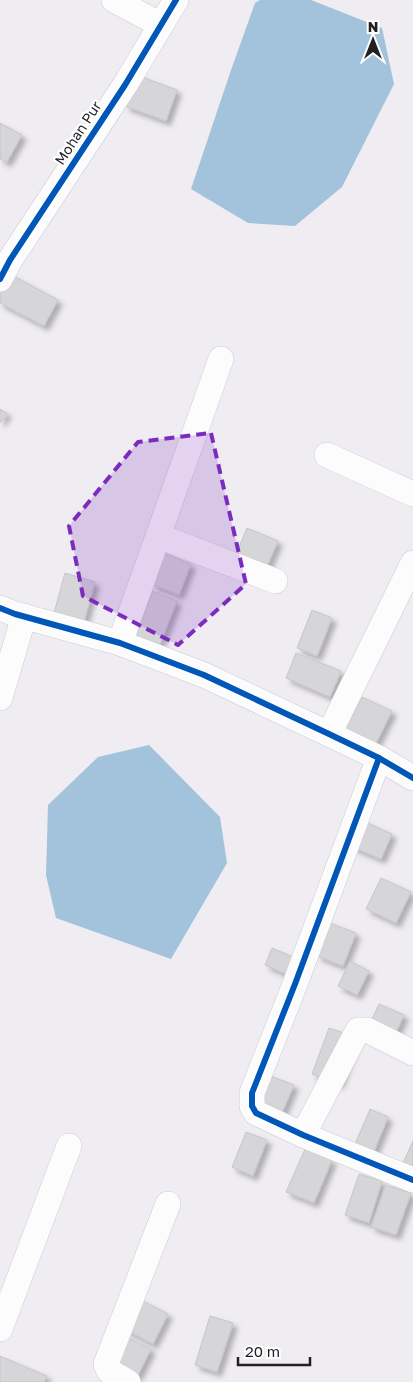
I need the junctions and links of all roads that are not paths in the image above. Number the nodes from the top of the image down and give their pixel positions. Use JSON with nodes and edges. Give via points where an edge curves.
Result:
{"nodes":[{"id":1,"x":114,"y":0,"type":"edge"},
{"id":2,"x":176,"y":0,"type":"edge"},
{"id":3,"x":161,"y":25,"type":"junction"},
{"id":4,"x":0,"y":279,"type":"edge"},
{"id":5,"x":221,"y":359,"type":"dead end"},
{"id":6,"x":327,"y":455,"type":"dead end"},
{"id":7,"x":413,"y":494,"type":"edge"},
{"id":8,"x":158,"y":536,"type":"junction"},
{"id":9,"x":412,"y":571,"type":"edge"},
{"id":10,"x":275,"y":581,"type":"dead end"},
{"id":11,"x":0,"y":608,"type":"edge"},
{"id":12,"x":24,"y":616,"type":"junction"},
{"id":13,"x":120,"y":643,"type":"junction"},
{"id":14,"x":0,"y":698,"type":"edge"},
{"id":15,"x":329,"y":734,"type":"junction"},
{"id":16,"x":378,"y":758,"type":"junction"},
{"id":17,"x":413,"y":778,"type":"edge"},
{"id":18,"x":413,"y":1053,"type":"edge"},
{"id":19,"x":303,"y":1135,"type":"junction"},
{"id":20,"x":69,"y":1146,"type":"dead end"},
{"id":21,"x":413,"y":1180,"type":"edge"},
{"id":22,"x":168,"y":1204,"type":"dead end"},
{"id":23,"x":0,"y":1329,"type":"edge"},
{"id":24,"x":128,"y":1382,"type":"edge"}],
"edges":[{"from":1,"to":3,"type":"street"},
{"from":2,"to":3,"type":"street","name":"Mohan Pur"},
{"from":3,"to":4,"type":"street","name":"Mohan Pur"},
{"from":5,"to":8,"type":"street"},
{"from":6,"to":7,"type":"street"},
{"from":8,"to":10,"type":"street"},
{"from":8,"to":13,"type":"street"},
{"from":9,"to":15,"type":"street"},
{"from":11,"to":12,"type":"street"},
{"from":12,"to":13,"type":"street"},
{"from":12,"to":14,"type":"street"},
{"from":13,"to":15,"type":"street","via":[[204,676]]},
{"from":15,"to":16,"type":"street"},
{"from":16,"to":17,"type":"street"},
{"from":16,"to":19,"type":"street","via":[[252,1093],[252,1106],[256,1113]]},
{"from":18,"to":19,"type":"street","via":[[367,1030],[358,1030]]},
{"from":19,"to":21,"type":"street"},
{"from":20,"to":23,"type":"street"},
{"from":22,"to":24,"type":"street","via":[[106,1364],[109,1371]]}]}
